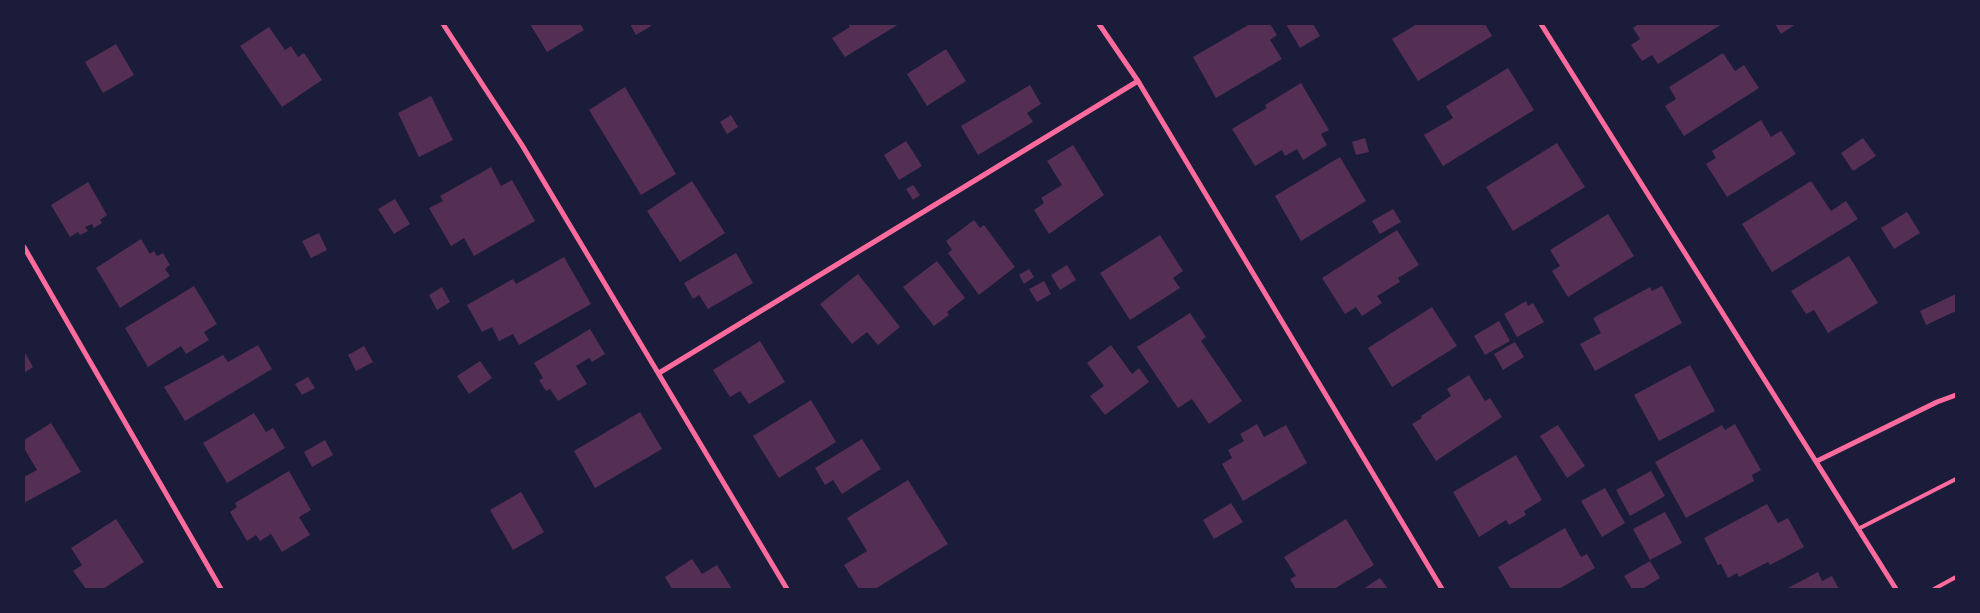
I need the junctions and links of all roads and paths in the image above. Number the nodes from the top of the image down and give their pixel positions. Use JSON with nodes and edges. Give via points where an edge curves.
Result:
{"nodes":[{"id":1,"x":443,"y":24,"type":"edge"},
{"id":2,"x":1099,"y":24,"type":"edge"},
{"id":3,"x":1541,"y":24,"type":"edge"},
{"id":4,"x":1138,"y":81,"type":"junction"},
{"id":5,"x":24,"y":247,"type":"edge"},
{"id":6,"x":659,"y":373,"type":"junction"},
{"id":7,"x":1956,"y":395,"type":"edge"},
{"id":8,"x":1817,"y":462,"type":"junction"},
{"id":9,"x":1956,"y":479,"type":"edge"},
{"id":10,"x":1858,"y":529,"type":"junction"},
{"id":11,"x":1956,"y":577,"type":"edge"},
{"id":12,"x":221,"y":589,"type":"edge"},
{"id":13,"x":787,"y":589,"type":"edge"},
{"id":14,"x":1442,"y":589,"type":"edge"},
{"id":15,"x":1896,"y":589,"type":"edge"},
{"id":16,"x":1934,"y":589,"type":"edge"}],
"edges":[{"from":1,"to":6,"type":"street","via":[[522,145]]},
{"from":2,"to":4,"type":"street"},
{"from":3,"to":8,"type":"street"},
{"from":4,"to":6,"type":"street"},
{"from":4,"to":14,"type":"street"},
{"from":5,"to":12,"type":"street"},
{"from":6,"to":13,"type":"street"},
{"from":7,"to":8,"type":"street"},
{"from":8,"to":10,"type":"street"},
{"from":9,"to":10,"type":"lane"},
{"from":10,"to":15,"type":"street"},
{"from":11,"to":16,"type":"lane"}]}
